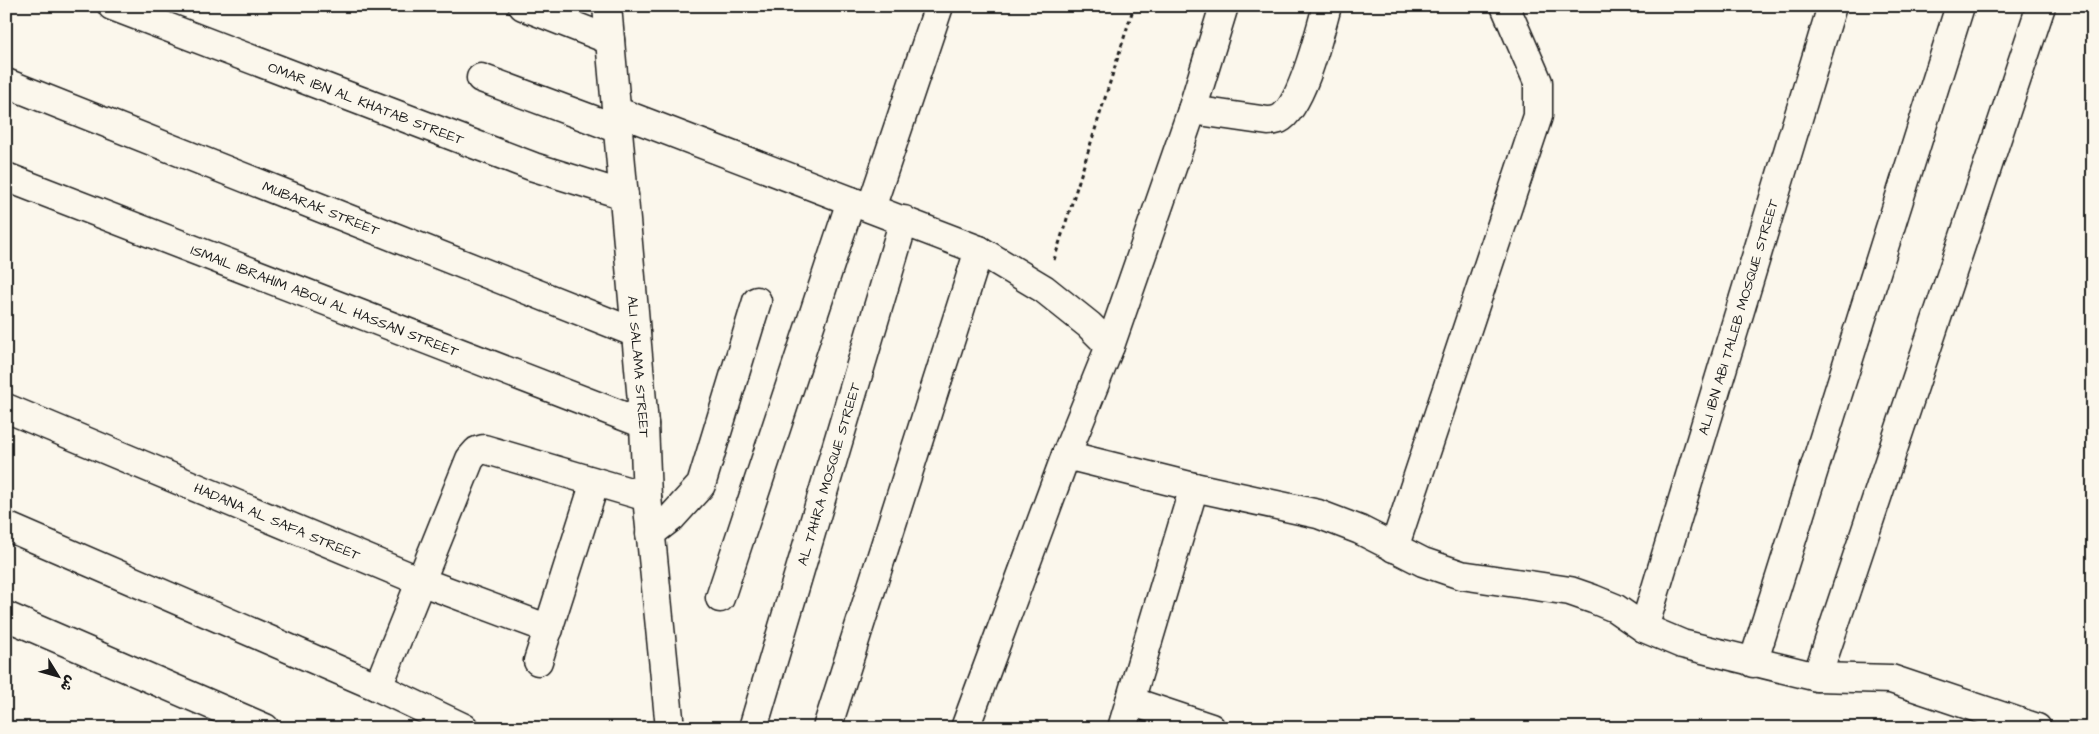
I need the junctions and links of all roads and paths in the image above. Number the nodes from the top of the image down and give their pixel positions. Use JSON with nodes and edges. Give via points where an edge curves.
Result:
{"nodes":[{"id":1,"x":112,"y":6,"type":"edge"},
{"id":2,"x":523,"y":6,"type":"edge"},
{"id":3,"x":606,"y":6,"type":"edge"},
{"id":4,"x":939,"y":6,"type":"edge"},
{"id":5,"x":1134,"y":6,"type":"edge"},
{"id":6,"x":1224,"y":6,"type":"edge"},
{"id":7,"x":1327,"y":6,"type":"edge"},
{"id":8,"x":1505,"y":6,"type":"edge"},
{"id":9,"x":1832,"y":6,"type":"edge"},
{"id":10,"x":1960,"y":6,"type":"edge"},
{"id":11,"x":2041,"y":6,"type":"edge"},
{"id":12,"x":610,"y":40,"type":"junction"},
{"id":13,"x":481,"y":78,"type":"dead end"},
{"id":14,"x":6,"y":83,"type":"edge"},
{"id":15,"x":1192,"y":110,"type":"junction"},
{"id":16,"x":617,"y":120,"type":"junction"},
{"id":17,"x":6,"y":177,"type":"edge"},
{"id":18,"x":624,"y":195,"type":"junction"},
{"id":19,"x":861,"y":205,"type":"junction"},
{"id":20,"x":904,"y":220,"type":"junction"},
{"id":21,"x":979,"y":250,"type":"junction"},
{"id":22,"x":1044,"y":289,"type":"junction"},
{"id":23,"x":757,"y":301,"type":"dead end"},
{"id":24,"x":636,"y":332,"type":"junction"},
{"id":25,"x":1110,"y":346,"type":"junction"},
{"id":26,"x":6,"y":408,"type":"edge"},
{"id":27,"x":644,"y":424,"type":"junction"},
{"id":28,"x":1066,"y":455,"type":"junction"},
{"id":29,"x":594,"y":482,"type":"junction"},
{"id":30,"x":1194,"y":487,"type":"junction"},
{"id":31,"x":647,"y":498,"type":"junction"},
{"id":32,"x":6,"y":526,"type":"edge"},
{"id":33,"x":650,"y":534,"type":"junction"},
{"id":34,"x":1394,"y":548,"type":"junction"},
{"id":35,"x":420,"y":581,"type":"junction"},
{"id":36,"x":720,"y":598,"type":"dead end"},
{"id":37,"x":6,"y":616,"type":"edge"},
{"id":38,"x":1644,"y":628,"type":"junction"},
{"id":39,"x":549,"y":629,"type":"junction"},
{"id":40,"x":538,"y":661,"type":"dead end"},
{"id":41,"x":1753,"y":663,"type":"junction"},
{"id":42,"x":1817,"y":677,"type":"junction"},
{"id":43,"x":378,"y":686,"type":"junction"},
{"id":44,"x":1130,"y":700,"type":"junction"},
{"id":45,"x":265,"y":728,"type":"edge"},
{"id":46,"x":464,"y":728,"type":"edge"},
{"id":47,"x":670,"y":728,"type":"edge"},
{"id":48,"x":753,"y":728,"type":"edge"},
{"id":49,"x":827,"y":728,"type":"edge"},
{"id":50,"x":965,"y":728,"type":"edge"},
{"id":51,"x":1122,"y":728,"type":"edge"},
{"id":52,"x":1211,"y":728,"type":"edge"},
{"id":53,"x":2037,"y":728,"type":"edge"}],
"edges":[{"from":1,"to":18,"type":"street","name":"OMAR IBN AL KHATAB STREET","via":[[534,167]]},
{"from":2,"to":12,"type":"street"},
{"from":3,"to":12,"type":"street","name":"ALI SALAMA STREET"},
{"from":4,"to":19,"type":"street"},
{"from":5,"to":22,"type":"path"},
{"from":6,"to":15,"type":"street"},
{"from":7,"to":15,"type":"street","via":[[1306,76],[1289,110],[1279,119],[1268,121]]},
{"from":8,"to":34,"type":"street","via":[[1538,82],[1538,116]]},
{"from":9,"to":38,"type":"street","name":"ALI IBN ABI TALEB MOSQUE STREET"},
{"from":10,"to":41,"type":"street"},
{"from":11,"to":42,"type":"street"},
{"from":12,"to":16,"type":"street","name":"ALI SALAMA STREET"},
{"from":13,"to":16,"type":"street"},
{"from":14,"to":24,"type":"street","name":"MUBARAK STREET"},
{"from":15,"to":25,"type":"street"},
{"from":16,"to":18,"type":"street","name":"ALI SALAMA STREET"},
{"from":16,"to":19,"type":"street"},
{"from":17,"to":27,"type":"street","name":"ISMAIL IBRAHIM ABOU AL HASSAN STREET"},
{"from":18,"to":24,"type":"street","name":"ALI SALAMA STREET"},
{"from":19,"to":20,"type":"street"},
{"from":19,"to":36,"type":"street"},
{"from":20,"to":21,"type":"street"},
{"from":20,"to":48,"type":"street","name":"AL TAHRA MOSQUE STREET"},
{"from":21,"to":22,"type":"street"},
{"from":21,"to":49,"type":"street"},
{"from":22,"to":25,"type":"street"},
{"from":23,"to":33,"type":"street","via":[[701,485],[672,517]]},
{"from":24,"to":27,"type":"street","name":"ALI SALAMA STREET"},
{"from":25,"to":28,"type":"street"},
{"from":26,"to":35,"type":"street","name":"HADANA AL SAFA STREET"},
{"from":27,"to":31,"type":"street","name":"ALI SALAMA STREET"},
{"from":28,"to":30,"type":"street"},
{"from":28,"to":50,"type":"street"},
{"from":29,"to":31,"type":"street"},
{"from":29,"to":35,"type":"street","via":[[484,449],[477,452],[470,459]]},
{"from":29,"to":39,"type":"street"},
{"from":30,"to":34,"type":"street","via":[[1318,514],[1360,530]]},
{"from":30,"to":44,"type":"street"},
{"from":31,"to":33,"type":"street","name":"ALI SALAMA STREET"},
{"from":32,"to":43,"type":"street"},
{"from":33,"to":47,"type":"street","name":"ALI SALAMA STREET"},
{"from":34,"to":38,"type":"street","via":[[1461,575],[1570,592],[1593,599],[1615,608]]},
{"from":35,"to":39,"type":"street","name":"HADANA AL SAFA STREET"},
{"from":35,"to":43,"type":"street"},
{"from":37,"to":45,"type":"street"},
{"from":38,"to":41,"type":"street","via":[[1682,644]]},
{"from":39,"to":40,"type":"street"},
{"from":41,"to":42,"type":"street"},
{"from":42,"to":53,"type":"street","via":[[1891,680]]},
{"from":43,"to":46,"type":"street"},
{"from":44,"to":51,"type":"street"},
{"from":44,"to":52,"type":"street"}]}
